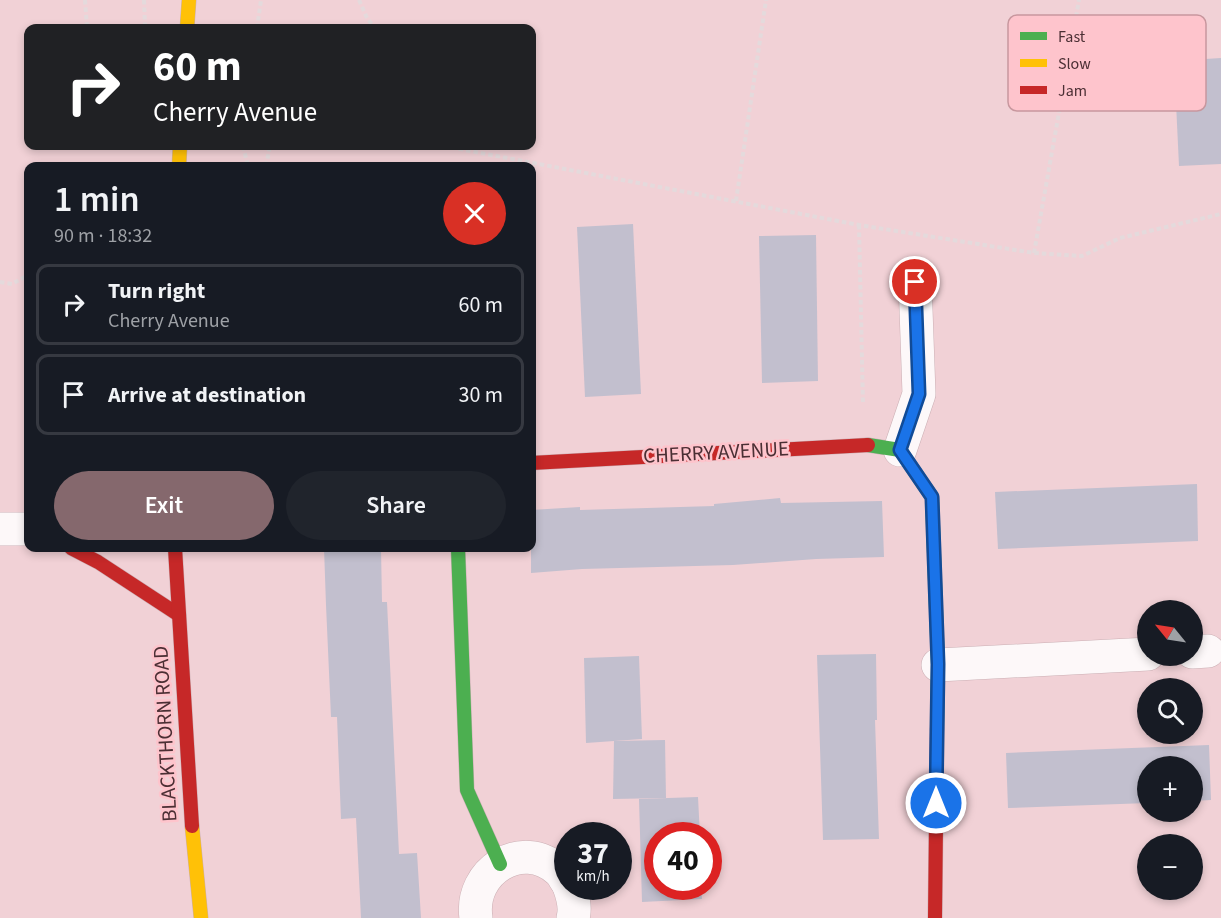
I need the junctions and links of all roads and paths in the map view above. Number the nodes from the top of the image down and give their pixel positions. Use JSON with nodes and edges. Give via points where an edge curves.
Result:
{"nodes":[{"id":1,"x":86,"y":0,"type":"edge"},
{"id":2,"x":144,"y":0,"type":"edge"},
{"id":3,"x":189,"y":0,"type":"edge"},
{"id":4,"x":261,"y":0,"type":"edge"},
{"id":5,"x":359,"y":0,"type":"edge"},
{"id":6,"x":766,"y":0,"type":"edge"},
{"id":7,"x":1078,"y":0,"type":"edge"},
{"id":8,"x":1075,"y":15,"type":"edge"},
{"id":9,"x":87,"y":24,"type":"edge"},
{"id":10,"x":146,"y":24,"type":"edge"},
{"id":11,"x":187,"y":24,"type":"edge"},
{"id":12,"x":258,"y":24,"type":"edge"},
{"id":13,"x":372,"y":24,"type":"edge"},
{"id":14,"x":1059,"y":111,"type":"edge"},
{"id":15,"x":471,"y":150,"type":"edge"},
{"id":16,"x":533,"y":162,"type":"edge"},
{"id":17,"x":536,"y":163,"type":"edge"},
{"id":18,"x":736,"y":201,"type":"junction"},
{"id":19,"x":1221,"y":214,"type":"edge"},
{"id":20,"x":859,"y":225,"type":"junction"},
{"id":21,"x":1034,"y":253,"type":"junction"},
{"id":22,"x":24,"y":277,"type":"edge"},
{"id":23,"x":0,"y":282,"type":"edge"},
{"id":24,"x":915,"y":282,"type":"dead end"},
{"id":25,"x":864,"y":444,"type":"junction"},
{"id":26,"x":900,"y":450,"type":"junction"},
{"id":27,"x":536,"y":463,"type":"edge"},
{"id":28,"x":0,"y":529,"type":"edge"},
{"id":29,"x":24,"y":529,"type":"edge"},
{"id":30,"x":79,"y":552,"type":"edge"},
{"id":31,"x":175,"y":552,"type":"edge"},
{"id":32,"x":458,"y":552,"type":"edge"},
{"id":33,"x":179,"y":615,"type":"junction"},
{"id":34,"x":1137,"y":655,"type":"edge"},
{"id":35,"x":938,"y":664,"type":"junction"},
{"id":36,"x":500,"y":864,"type":"junction"},
{"id":37,"x":554,"y":868,"type":"edge"},
{"id":38,"x":574,"y":900,"type":"edge"},
{"id":39,"x":201,"y":918,"type":"edge"},
{"id":40,"x":476,"y":918,"type":"edge"},
{"id":41,"x":573,"y":918,"type":"edge"},
{"id":42,"x":935,"y":918,"type":"edge"}],
"edges":[{"from":1,"to":9,"type":"path"},
{"from":2,"to":10,"type":"path"},
{"from":3,"to":11,"type":"street"},
{"from":4,"to":12,"type":"path"},
{"from":5,"to":13,"type":"path"},
{"from":6,"to":18,"type":"path"},
{"from":7,"to":8,"type":"path"},
{"from":14,"to":21,"type":"path"},
{"from":15,"to":16,"type":"path"},
{"from":17,"to":18,"type":"path"},
{"from":18,"to":20,"type":"path"},
{"from":19,"to":21,"type":"path","via":[[1120,238],[1082,256]]},
{"from":20,"to":21,"type":"path"},
{"from":20,"to":25,"type":"path"},
{"from":22,"to":23,"type":"path","via":[[12,284]]},
{"from":24,"to":26,"type":"street","via":[[919,394]]},
{"from":25,"to":26,"type":"street","name":"CHERRY AVENUE"},
{"from":25,"to":27,"type":"street","name":"CHERRY AVENUE"},
{"from":26,"to":35,"type":"street","via":[[932,497]]},
{"from":28,"to":29,"type":"street"},
{"from":30,"to":33,"type":"street"},
{"from":31,"to":33,"type":"street","name":"BLACKTHORN ROAD"},
{"from":32,"to":36,"type":"street","via":[[467,790]]},
{"from":33,"to":39,"type":"street","name":"BLACKTHORN ROAD"},
{"from":34,"to":35,"type":"street"},
{"from":35,"to":42,"type":"street"},
{"from":36,"to":37,"type":"street","via":[[530,858]]},
{"from":36,"to":40,"type":"street","via":[[478,890]]},
{"from":38,"to":41,"type":"street"}]}
